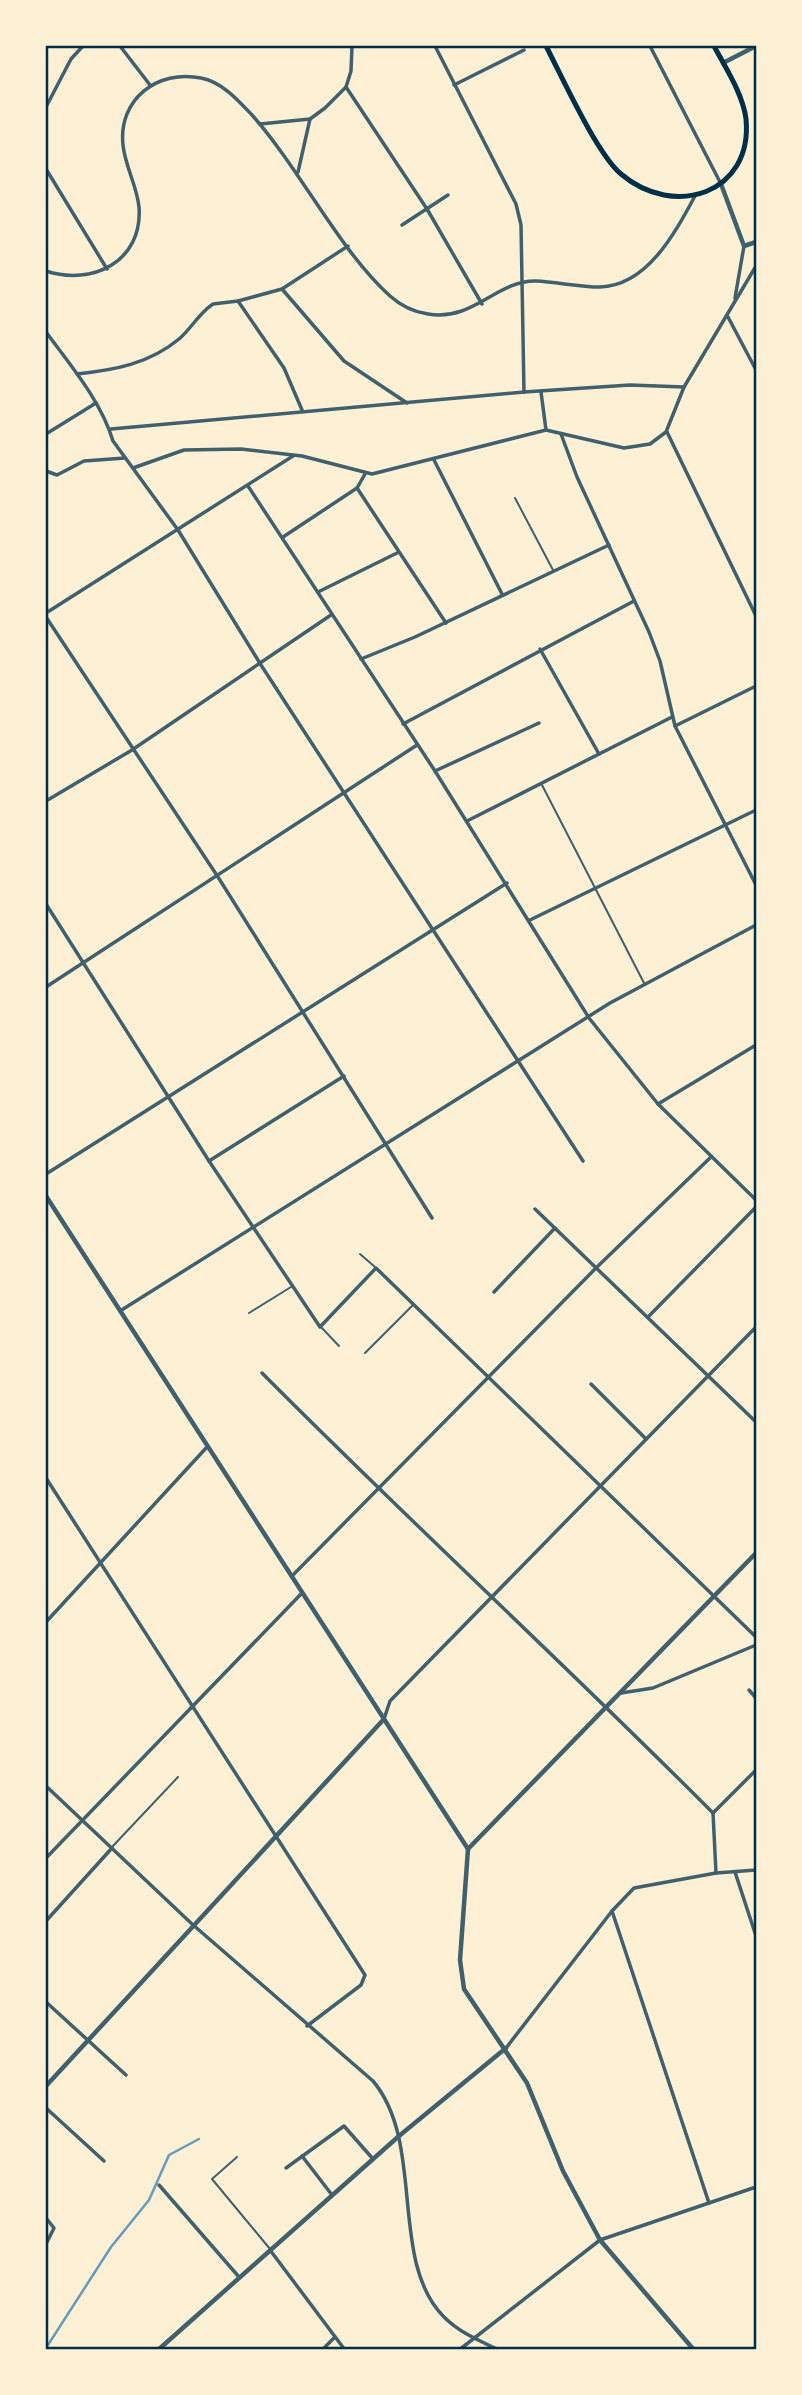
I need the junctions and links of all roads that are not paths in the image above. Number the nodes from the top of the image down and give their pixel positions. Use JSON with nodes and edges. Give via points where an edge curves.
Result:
{"nodes":[{"id":1,"x":83,"y":46,"type":"edge"},
{"id":2,"x":120,"y":46,"type":"edge"},
{"id":3,"x":352,"y":46,"type":"edge"},
{"id":4,"x":435,"y":46,"type":"edge"},
{"id":5,"x":546,"y":46,"type":"edge"},
{"id":6,"x":650,"y":46,"type":"edge"},
{"id":7,"x":714,"y":46,"type":"edge"},
{"id":8,"x":756,"y":46,"type":"edge"},
{"id":9,"x":524,"y":50,"type":"dead end"},
{"id":10,"x":723,"y":64,"type":"junction"},
{"id":11,"x":150,"y":85,"type":"junction"},
{"id":12,"x":454,"y":85,"type":"junction"},
{"id":13,"x":346,"y":88,"type":"junction"},
{"id":14,"x":46,"y":107,"type":"edge"},
{"id":15,"x":310,"y":119,"type":"junction"},
{"id":16,"x":260,"y":124,"type":"junction"},
{"id":17,"x":46,"y":169,"type":"edge"},
{"id":18,"x":298,"y":173,"type":"junction"},
{"id":19,"x":721,"y":184,"type":"junction"},
{"id":20,"x":448,"y":195,"type":"dead end"},
{"id":21,"x":695,"y":196,"type":"junction"},
{"id":22,"x":427,"y":209,"type":"junction"},
{"id":23,"x":402,"y":225,"type":"dead end"},
{"id":24,"x":757,"y":242,"type":"edge"},
{"id":25,"x":348,"y":246,"type":"junction"},
{"id":26,"x":744,"y":246,"type":"junction"},
{"id":27,"x":757,"y":266,"type":"edge"},
{"id":28,"x":108,"y":269,"type":"junction"},
{"id":29,"x":46,"y":271,"type":"edge"},
{"id":30,"x":520,"y":282,"type":"junction"},
{"id":31,"x":282,"y":289,"type":"junction"},
{"id":32,"x":734,"y":300,"type":"junction"},
{"id":33,"x":238,"y":302,"type":"junction"},
{"id":34,"x":482,"y":304,"type":"junction"},
{"id":35,"x":727,"y":316,"type":"junction"},
{"id":36,"x":46,"y":332,"type":"edge"},
{"id":37,"x":757,"y":370,"type":"edge"},
{"id":38,"x":77,"y":374,"type":"junction"},
{"id":39,"x":684,"y":387,"type":"junction"},
{"id":40,"x":541,"y":391,"type":"junction"},
{"id":41,"x":524,"y":392,"type":"junction"},
{"id":42,"x":96,"y":403,"type":"junction"},
{"id":43,"x":407,"y":403,"type":"junction"},
{"id":44,"x":303,"y":411,"type":"junction"},
{"id":45,"x":111,"y":429,"type":"junction"},
{"id":46,"x":546,"y":430,"type":"junction"},
{"id":47,"x":666,"y":432,"type":"junction"},
{"id":48,"x":561,"y":433,"type":"junction"},
{"id":49,"x":46,"y":435,"type":"edge"},
{"id":50,"x":295,"y":455,"type":"junction"},
{"id":51,"x":125,"y":458,"type":"junction"},
{"id":52,"x":434,"y":460,"type":"junction"},
{"id":53,"x":133,"y":468,"type":"junction"},
{"id":54,"x":46,"y":471,"type":"edge"},
{"id":55,"x":365,"y":474,"type":"junction"},
{"id":56,"x":248,"y":486,"type":"junction"},
{"id":57,"x":357,"y":488,"type":"junction"},
{"id":58,"x":515,"y":498,"type":"dead end"},
{"id":59,"x":178,"y":530,"type":"junction"},
{"id":60,"x":283,"y":537,"type":"junction"},
{"id":61,"x":609,"y":545,"type":"junction"},
{"id":62,"x":397,"y":553,"type":"junction"},
{"id":63,"x":554,"y":571,"type":"junction"},
{"id":64,"x":318,"y":592,"type":"junction"},
{"id":65,"x":502,"y":594,"type":"junction"},
{"id":66,"x":634,"y":601,"type":"junction"},
{"id":67,"x":46,"y":615,"type":"edge"},
{"id":68,"x":331,"y":615,"type":"junction"},
{"id":69,"x":757,"y":616,"type":"edge"},
{"id":70,"x":446,"y":623,"type":"junction"},
{"id":71,"x":540,"y":649,"type":"junction"},
{"id":72,"x":361,"y":659,"type":"junction"},
{"id":73,"x":261,"y":665,"type":"junction"},
{"id":74,"x":757,"y":686,"type":"edge"},
{"id":75,"x":671,"y":718,"type":"junction"},
{"id":76,"x":538,"y":723,"type":"dead end"},
{"id":77,"x":403,"y":724,"type":"junction"},
{"id":78,"x":674,"y":726,"type":"junction"},
{"id":79,"x":417,"y":746,"type":"junction"},
{"id":80,"x":132,"y":750,"type":"junction"},
{"id":81,"x":599,"y":754,"type":"junction"},
{"id":82,"x":435,"y":771,"type":"junction"},
{"id":83,"x":541,"y":783,"type":"junction"},
{"id":84,"x":347,"y":793,"type":"junction"},
{"id":85,"x":46,"y":801,"type":"edge"},
{"id":86,"x":757,"y":810,"type":"edge"},
{"id":87,"x":466,"y":821,"type":"junction"},
{"id":88,"x":726,"y":824,"type":"junction"},
{"id":89,"x":218,"y":877,"type":"junction"},
{"id":90,"x":507,"y":883,"type":"junction"},
{"id":91,"x":757,"y":886,"type":"edge"},
{"id":92,"x":597,"y":889,"type":"junction"},
{"id":93,"x":46,"y":904,"type":"edge"},
{"id":94,"x":530,"y":920,"type":"junction"},
{"id":95,"x":757,"y":925,"type":"edge"},
{"id":96,"x":433,"y":931,"type":"junction"},
{"id":97,"x":84,"y":962,"type":"junction"},
{"id":98,"x":644,"y":983,"type":"junction"},
{"id":99,"x":46,"y":987,"type":"edge"},
{"id":100,"x":303,"y":1010,"type":"junction"},
{"id":101,"x":589,"y":1018,"type":"junction"},
{"id":102,"x":757,"y":1045,"type":"edge"},
{"id":103,"x":518,"y":1062,"type":"junction"},
{"id":104,"x":344,"y":1076,"type":"junction"},
{"id":105,"x":169,"y":1098,"type":"junction"},
{"id":106,"x":658,"y":1104,"type":"junction"},
{"id":107,"x":386,"y":1144,"type":"junction"},
{"id":108,"x":712,"y":1156,"type":"junction"},
{"id":109,"x":209,"y":1161,"type":"junction"},
{"id":110,"x":583,"y":1161,"type":"dead end"},
{"id":111,"x":46,"y":1174,"type":"edge"},
{"id":112,"x":46,"y":1196,"type":"edge"},
{"id":113,"x":757,"y":1200,"type":"edge"},
{"id":114,"x":757,"y":1207,"type":"edge"},
{"id":115,"x":535,"y":1209,"type":"dead end"},
{"id":116,"x":432,"y":1217,"type":"dead end"},
{"id":117,"x":254,"y":1228,"type":"junction"},
{"id":118,"x":555,"y":1228,"type":"junction"},
{"id":119,"x":360,"y":1254,"type":"dead end"},
{"id":120,"x":597,"y":1266,"type":"junction"},
{"id":121,"x":376,"y":1268,"type":"junction"},
{"id":122,"x":291,"y":1287,"type":"junction"},
{"id":123,"x":494,"y":1292,"type":"dead end"},
{"id":124,"x":414,"y":1304,"type":"junction"},
{"id":125,"x":120,"y":1311,"type":"junction"},
{"id":126,"x":250,"y":1312,"type":"dead end"},
{"id":127,"x":649,"y":1316,"type":"junction"},
{"id":128,"x":320,"y":1327,"type":"junction"},
{"id":129,"x":757,"y":1327,"type":"edge"},
{"id":130,"x":339,"y":1346,"type":"dead end"},
{"id":131,"x":365,"y":1353,"type":"dead end"},
{"id":132,"x":262,"y":1373,"type":"dead end"},
{"id":133,"x":490,"y":1376,"type":"junction"},
{"id":134,"x":710,"y":1376,"type":"junction"},
{"id":135,"x":591,"y":1384,"type":"dead end"},
{"id":136,"x":757,"y":1422,"type":"edge"},
{"id":137,"x":647,"y":1440,"type":"junction"},
{"id":138,"x":208,"y":1447,"type":"junction"},
{"id":139,"x":46,"y":1478,"type":"edge"},
{"id":140,"x":46,"y":1485,"type":"edge"},
{"id":141,"x":601,"y":1486,"type":"junction"},
{"id":142,"x":52,"y":1488,"type":"junction"},
{"id":143,"x":378,"y":1490,"type":"junction"},
{"id":144,"x":757,"y":1553,"type":"edge"},
{"id":145,"x":98,"y":1563,"type":"junction"},
{"id":146,"x":292,"y":1576,"type":"junction"},
{"id":147,"x":302,"y":1593,"type":"junction"},
{"id":148,"x":492,"y":1597,"type":"junction"},
{"id":149,"x":713,"y":1597,"type":"junction"},
{"id":150,"x":46,"y":1622,"type":"edge"},
{"id":151,"x":757,"y":1637,"type":"edge"},
{"id":152,"x":757,"y":1645,"type":"edge"},
{"id":153,"x":749,"y":1690,"type":"dead end"},
{"id":154,"x":620,"y":1693,"type":"junction"},
{"id":155,"x":757,"y":1698,"type":"edge"},
{"id":156,"x":605,"y":1705,"type":"junction"},
{"id":157,"x":190,"y":1706,"type":"junction"},
{"id":158,"x":384,"y":1719,"type":"junction"},
{"id":159,"x":757,"y":1770,"type":"edge"},
{"id":160,"x":178,"y":1777,"type":"dead end"},
{"id":161,"x":46,"y":1786,"type":"edge"},
{"id":162,"x":713,"y":1813,"type":"junction"},
{"id":163,"x":81,"y":1819,"type":"junction"},
{"id":164,"x":277,"y":1837,"type":"junction"},
{"id":165,"x":112,"y":1848,"type":"junction"},
{"id":166,"x":468,"y":1849,"type":"junction"},
{"id":167,"x":46,"y":1858,"type":"edge"},
{"id":168,"x":757,"y":1870,"type":"edge"},
{"id":169,"x":735,"y":1872,"type":"junction"},
{"id":170,"x":716,"y":1873,"type":"junction"},
{"id":171,"x":612,"y":1911,"type":"junction"},
{"id":172,"x":46,"y":1921,"type":"edge"},
{"id":173,"x":192,"y":1924,"type":"junction"},
{"id":174,"x":757,"y":1936,"type":"edge"},
{"id":175,"x":46,"y":2002,"type":"edge"},
{"id":176,"x":307,"y":2026,"type":"junction"},
{"id":177,"x":88,"y":2040,"type":"junction"},
{"id":178,"x":506,"y":2048,"type":"junction"},
{"id":179,"x":126,"y":2075,"type":"dead end"},
{"id":180,"x":46,"y":2086,"type":"edge"},
{"id":181,"x":46,"y":2108,"type":"edge"},
{"id":182,"x":399,"y":2136,"type":"junction"},
{"id":183,"x":302,"y":2156,"type":"junction"},
{"id":184,"x":237,"y":2157,"type":"dead end"},
{"id":185,"x":373,"y":2159,"type":"junction"},
{"id":186,"x":104,"y":2161,"type":"dead end"},
{"id":187,"x":286,"y":2168,"type":"dead end"},
{"id":188,"x":159,"y":2185,"type":"dead end"},
{"id":189,"x":757,"y":2187,"type":"edge"},
{"id":190,"x":332,"y":2195,"type":"junction"},
{"id":191,"x":709,"y":2203,"type":"junction"},
{"id":192,"x":46,"y":2218,"type":"edge"},
{"id":193,"x":600,"y":2240,"type":"junction"},
{"id":194,"x":46,"y":2244,"type":"edge"},
{"id":195,"x":270,"y":2250,"type":"junction"},
{"id":196,"x":239,"y":2277,"type":"junction"},
{"id":197,"x":335,"y":2337,"type":"junction"},
{"id":198,"x":474,"y":2338,"type":"junction"},
{"id":199,"x":158,"y":2350,"type":"edge"},
{"id":200,"x":322,"y":2350,"type":"edge"},
{"id":201,"x":345,"y":2350,"type":"edge"},
{"id":202,"x":459,"y":2350,"type":"edge"},
{"id":203,"x":499,"y":2350,"type":"edge"},
{"id":204,"x":694,"y":2350,"type":"edge"}],
"edges":[{"from":1,"to":14,"type":"street","via":[[64,70]]},
{"from":2,"to":11,"type":"street"},
{"from":3,"to":13,"type":"street"},
{"from":4,"to":12,"type":"street"},
{"from":5,"to":21,"type":"main road","via":[[618,172],[650,193],[676,199]]},
{"from":6,"to":19,"type":"street"},
{"from":7,"to":10,"type":"main road"},
{"from":8,"to":10,"type":"street"},
{"from":9,"to":12,"type":"street"},
{"from":10,"to":19,"type":"main road","via":[[741,100],[746,132],[738,161]]},
{"from":11,"to":16,"type":"street","via":[[178,77],[214,82]]},
{"from":11,"to":28,"type":"street","via":[[134,102],[122,139],[139,206],[138,226],[132,244]]},
{"from":12,"to":30,"type":"street","via":[[516,204],[522,225]]},
{"from":13,"to":15,"type":"street"},
{"from":13,"to":22,"type":"street"},
{"from":15,"to":16,"type":"street"},
{"from":15,"to":18,"type":"street"},
{"from":16,"to":18,"type":"street"},
{"from":17,"to":28,"type":"street"},
{"from":18,"to":25,"type":"street"},
{"from":19,"to":21,"type":"main road"},
{"from":19,"to":26,"type":"street"},
{"from":20,"to":22,"type":"street"},
{"from":21,"to":30,"type":"street","via":[[654,259],[628,279],[601,287]]},
{"from":22,"to":23,"type":"street"},
{"from":22,"to":34,"type":"street"},
{"from":24,"to":26,"type":"street"},
{"from":25,"to":31,"type":"street"},
{"from":25,"to":34,"type":"street","via":[[381,287],[411,309],[449,316]]},
{"from":26,"to":32,"type":"street"},
{"from":27,"to":32,"type":"street"},
{"from":28,"to":29,"type":"street","via":[[76,277]]},
{"from":30,"to":34,"type":"street"},
{"from":30,"to":41,"type":"street"},
{"from":31,"to":33,"type":"street"},
{"from":31,"to":43,"type":"street","via":[[344,361]]},
{"from":32,"to":35,"type":"street"},
{"from":33,"to":38,"type":"street","via":[[219,302],[206,308],[180,338],[159,353],[121,368]]},
{"from":33,"to":44,"type":"street","via":[[284,368]]},
{"from":35,"to":37,"type":"street"},
{"from":35,"to":39,"type":"street"},
{"from":36,"to":38,"type":"street"},
{"from":38,"to":42,"type":"street"},
{"from":39,"to":40,"type":"street","via":[[630,385]]},
{"from":39,"to":47,"type":"street"},
{"from":40,"to":41,"type":"street"},
{"from":40,"to":46,"type":"street"},
{"from":41,"to":43,"type":"street"},
{"from":42,"to":45,"type":"street"},
{"from":42,"to":49,"type":"street"},
{"from":43,"to":44,"type":"street"},
{"from":44,"to":45,"type":"street"},
{"from":45,"to":51,"type":"street","via":[[113,442]]},
{"from":46,"to":48,"type":"street"},
{"from":46,"to":52,"type":"street"},
{"from":47,"to":48,"type":"street","via":[[650,444],[633,448]]},
{"from":47,"to":69,"type":"street"},
{"from":48,"to":61,"type":"street"},
{"from":50,"to":53,"type":"street","via":[[196,449]]},
{"from":50,"to":55,"type":"street"},
{"from":50,"to":56,"type":"street"},
{"from":51,"to":53,"type":"street"},
{"from":51,"to":54,"type":"street","via":[[84,461],[57,475]]},
{"from":52,"to":55,"type":"street"},
{"from":52,"to":65,"type":"street"},
{"from":53,"to":59,"type":"street"},
{"from":55,"to":57,"type":"street"},
{"from":56,"to":59,"type":"street"},
{"from":56,"to":60,"type":"street"},
{"from":57,"to":60,"type":"street"},
{"from":57,"to":62,"type":"street"},
{"from":58,"to":63,"type":"lane"},
{"from":59,"to":67,"type":"street"},
{"from":59,"to":73,"type":"street"},
{"from":60,"to":64,"type":"street"},
{"from":61,"to":63,"type":"street"},
{"from":61,"to":66,"type":"street"},
{"from":62,"to":64,"type":"street"},
{"from":62,"to":70,"type":"street"},
{"from":63,"to":65,"type":"street"},
{"from":64,"to":68,"type":"street"},
{"from":65,"to":70,"type":"street"},
{"from":66,"to":71,"type":"street"},
{"from":66,"to":75,"type":"street","via":[[660,661]]},
{"from":67,"to":80,"type":"street"},
{"from":68,"to":72,"type":"street"},
{"from":68,"to":73,"type":"street"},
{"from":70,"to":72,"type":"street"},
{"from":71,"to":77,"type":"street"},
{"from":71,"to":81,"type":"street"},
{"from":72,"to":77,"type":"street"},
{"from":73,"to":80,"type":"street"},
{"from":73,"to":84,"type":"street"},
{"from":74,"to":78,"type":"street"},
{"from":75,"to":78,"type":"street"},
{"from":75,"to":81,"type":"street"},
{"from":76,"to":82,"type":"street"},
{"from":77,"to":79,"type":"street"},
{"from":78,"to":88,"type":"street"},
{"from":79,"to":82,"type":"street"},
{"from":79,"to":84,"type":"street"},
{"from":80,"to":85,"type":"street"},
{"from":80,"to":89,"type":"street"},
{"from":81,"to":83,"type":"street"},
{"from":82,"to":87,"type":"street"},
{"from":83,"to":87,"type":"street"},
{"from":83,"to":92,"type":"lane"},
{"from":84,"to":89,"type":"street"},
{"from":84,"to":96,"type":"street"},
{"from":86,"to":88,"type":"street"},
{"from":87,"to":90,"type":"street"},
{"from":88,"to":91,"type":"street"},
{"from":88,"to":92,"type":"street"},
{"from":89,"to":97,"type":"street"},
{"from":89,"to":100,"type":"street"},
{"from":90,"to":94,"type":"street"},
{"from":90,"to":96,"type":"street"},
{"from":92,"to":94,"type":"street"},
{"from":92,"to":98,"type":"lane"},
{"from":93,"to":97,"type":"street"},
{"from":94,"to":101,"type":"street"},
{"from":95,"to":98,"type":"street"},
{"from":96,"to":100,"type":"street"},
{"from":96,"to":103,"type":"street"},
{"from":97,"to":99,"type":"street"},
{"from":97,"to":105,"type":"street"},
{"from":98,"to":101,"type":"street"},
{"from":100,"to":104,"type":"street"},
{"from":100,"to":105,"type":"street"},
{"from":101,"to":103,"type":"street"},
{"from":101,"to":106,"type":"street"},
{"from":102,"to":106,"type":"street"},
{"from":103,"to":107,"type":"street"},
{"from":103,"to":110,"type":"street"},
{"from":104,"to":107,"type":"street"},
{"from":104,"to":109,"type":"street"},
{"from":105,"to":109,"type":"street"},
{"from":105,"to":111,"type":"street"},
{"from":106,"to":108,"type":"street"},
{"from":107,"to":116,"type":"street"},
{"from":107,"to":117,"type":"street"},
{"from":108,"to":113,"type":"street"},
{"from":108,"to":120,"type":"street"},
{"from":109,"to":117,"type":"street"},
{"from":112,"to":125,"type":"street"},
{"from":114,"to":127,"type":"street"},
{"from":115,"to":118,"type":"street"},
{"from":117,"to":122,"type":"street"},
{"from":117,"to":125,"type":"street"},
{"from":118,"to":120,"type":"street"},
{"from":118,"to":123,"type":"street"},
{"from":119,"to":121,"type":"lane"},
{"from":120,"to":127,"type":"street"},
{"from":120,"to":133,"type":"street"},
{"from":121,"to":124,"type":"street"},
{"from":121,"to":128,"type":"street"},
{"from":122,"to":126,"type":"lane"},
{"from":122,"to":128,"type":"street"},
{"from":124,"to":131,"type":"lane"},
{"from":124,"to":133,"type":"street"},
{"from":125,"to":138,"type":"street"},
{"from":127,"to":134,"type":"street"},
{"from":128,"to":130,"type":"lane"},
{"from":129,"to":134,"type":"street"},
{"from":132,"to":143,"type":"street"},
{"from":133,"to":141,"type":"street"},
{"from":133,"to":143,"type":"street"},
{"from":134,"to":136,"type":"street"},
{"from":134,"to":137,"type":"street"},
{"from":135,"to":137,"type":"street"},
{"from":137,"to":141,"type":"street"},
{"from":138,"to":145,"type":"street"},
{"from":138,"to":146,"type":"street"},
{"from":139,"to":142,"type":"street"},
{"from":140,"to":142,"type":"street"},
{"from":141,"to":148,"type":"street"},
{"from":141,"to":149,"type":"street"},
{"from":142,"to":145,"type":"street"},
{"from":143,"to":146,"type":"street"},
{"from":143,"to":148,"type":"street"},
{"from":144,"to":149,"type":"street"},
{"from":145,"to":150,"type":"street"},
{"from":145,"to":157,"type":"street"},
{"from":146,"to":147,"type":"street"},
{"from":147,"to":157,"type":"street"},
{"from":147,"to":158,"type":"street"},
{"from":148,"to":156,"type":"street"},
{"from":148,"to":158,"type":"street","via":[[390,1701]]},
{"from":149,"to":151,"type":"street"},
{"from":149,"to":154,"type":"street"},
{"from":152,"to":154,"type":"street","via":[[653,1688]]},
{"from":153,"to":155,"type":"street"},
{"from":154,"to":156,"type":"street"},
{"from":156,"to":162,"type":"street"},
{"from":156,"to":166,"type":"street"},
{"from":157,"to":163,"type":"street"},
{"from":157,"to":164,"type":"street"},
{"from":158,"to":164,"type":"street"},
{"from":158,"to":166,"type":"street"},
{"from":159,"to":162,"type":"street"},
{"from":160,"to":165,"type":"lane"},
{"from":161,"to":163,"type":"street"},
{"from":162,"to":170,"type":"street"},
{"from":163,"to":165,"type":"street"},
{"from":163,"to":167,"type":"street"},
{"from":164,"to":173,"type":"street"},
{"from":164,"to":176,"type":"street","via":[[362,1969],[364,1980]]},
{"from":165,"to":172,"type":"street"},
{"from":165,"to":173,"type":"street"},
{"from":166,"to":178,"type":"street","via":[[461,1978],[472,2003]]},
{"from":168,"to":169,"type":"street"},
{"from":169,"to":170,"type":"street"},
{"from":169,"to":174,"type":"street"},
{"from":170,"to":171,"type":"street","via":[[634,1888]]},
{"from":171,"to":178,"type":"street"},
{"from":171,"to":191,"type":"street"},
{"from":173,"to":176,"type":"street"},
{"from":173,"to":177,"type":"street"},
{"from":175,"to":177,"type":"street"},
{"from":176,"to":182,"type":"street","via":[[386,2096]]},
{"from":177,"to":179,"type":"street"},
{"from":177,"to":180,"type":"street"},
{"from":178,"to":182,"type":"street"},
{"from":178,"to":193,"type":"street"},
{"from":181,"to":186,"type":"street"},
{"from":182,"to":185,"type":"street"},
{"from":182,"to":198,"type":"street","via":[[419,2275],[443,2316]]},
{"from":183,"to":185,"type":"street","via":[[344,2126]]},
{"from":183,"to":187,"type":"street"},
{"from":183,"to":190,"type":"street"},
{"from":184,"to":195,"type":"lane","via":[[212,2179]]},
{"from":185,"to":190,"type":"street"},
{"from":188,"to":196,"type":"street"},
{"from":189,"to":191,"type":"street"},
{"from":190,"to":195,"type":"street"},
{"from":191,"to":193,"type":"street"},
{"from":192,"to":194,"type":"street","via":[[54,2228]]},
{"from":193,"to":198,"type":"street"},
{"from":193,"to":204,"type":"street"},
{"from":195,"to":196,"type":"street"},
{"from":195,"to":197,"type":"street"},
{"from":196,"to":199,"type":"street"},
{"from":197,"to":200,"type":"street"},
{"from":197,"to":201,"type":"street"},
{"from":198,"to":202,"type":"street"},
{"from":198,"to":203,"type":"street"}]}
